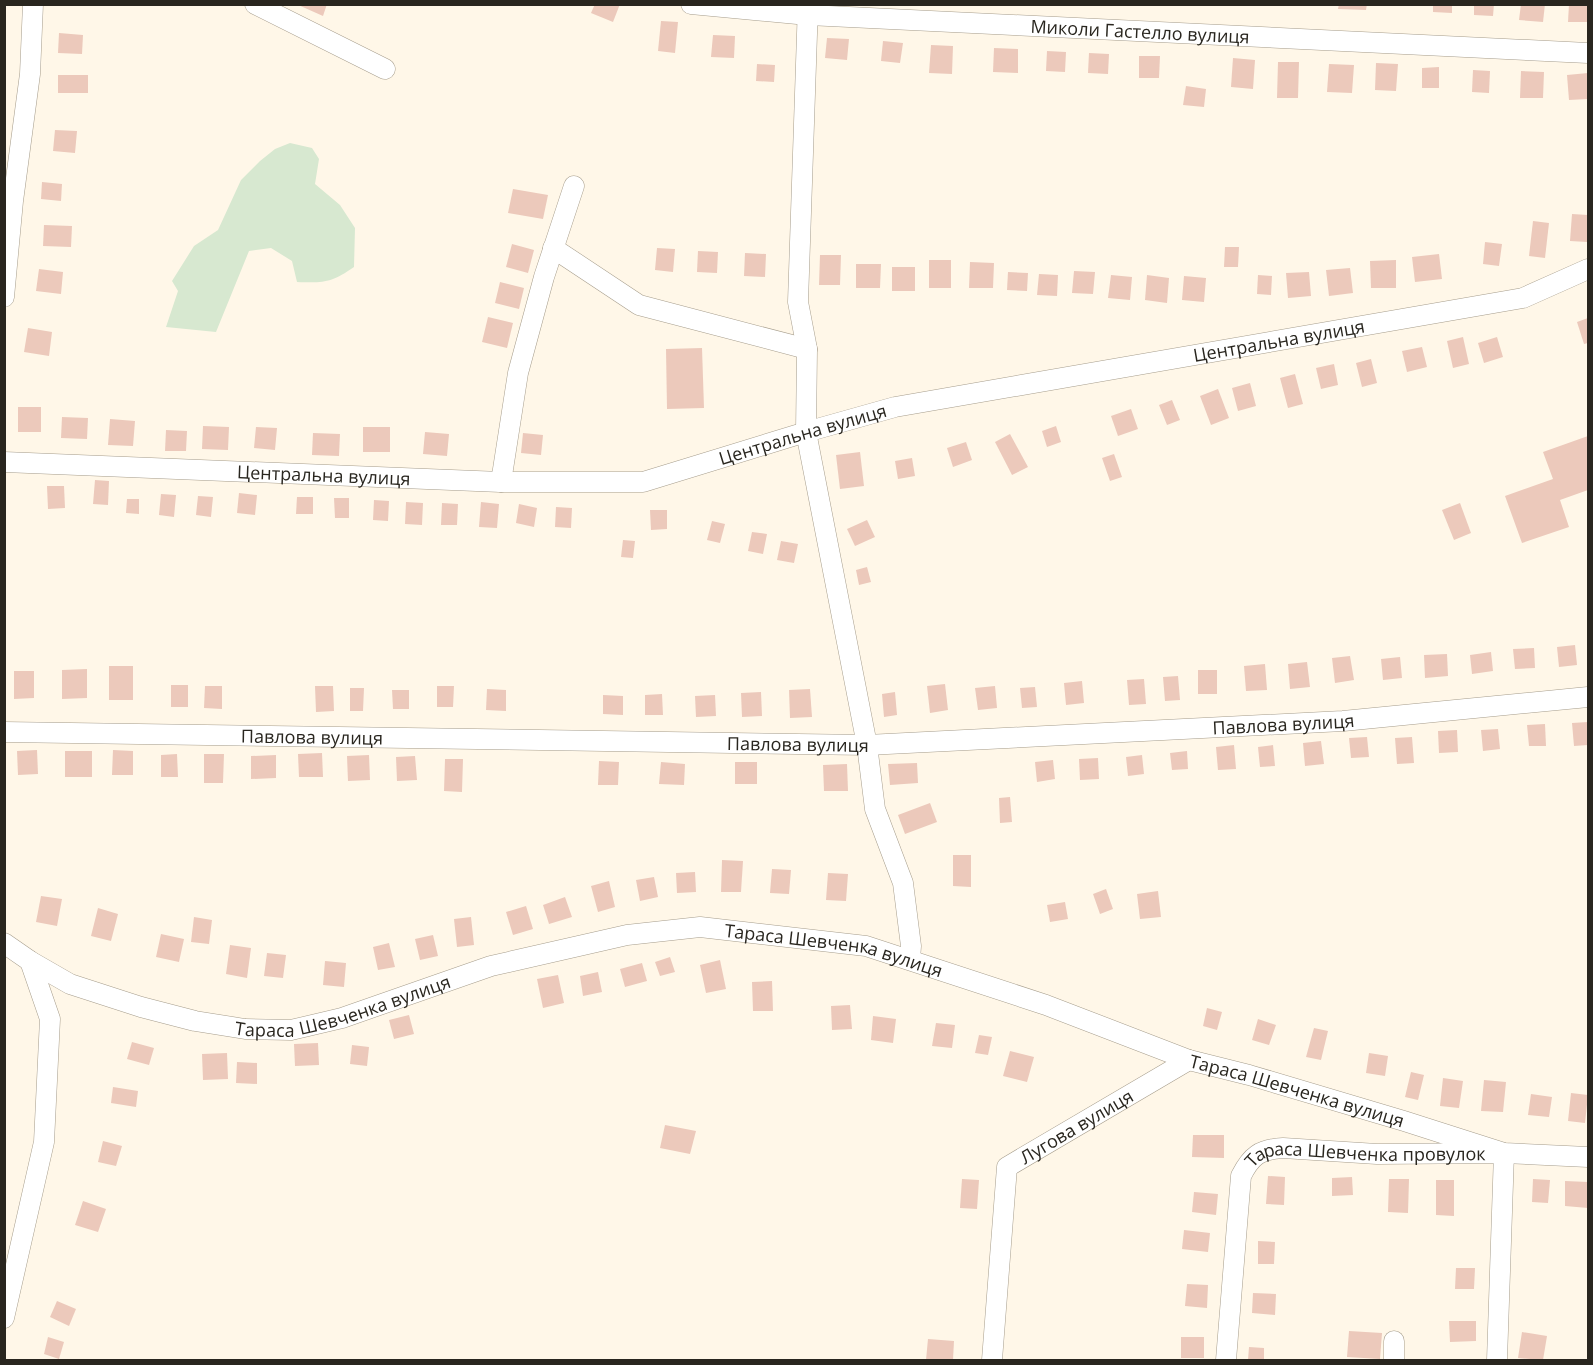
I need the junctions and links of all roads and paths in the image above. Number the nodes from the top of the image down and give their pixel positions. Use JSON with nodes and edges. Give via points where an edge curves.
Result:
{"nodes":[{"id":1,"x":33,"y":4,"type":"edge"},
{"id":2,"x":255,"y":4,"type":"edge"},
{"id":3,"x":691,"y":4,"type":"edge"},
{"id":4,"x":808,"y":10,"type":"edge"},
{"id":5,"x":1588,"y":53,"type":"edge"},
{"id":6,"x":385,"y":69,"type":"dead end"},
{"id":7,"x":574,"y":186,"type":"dead end"},
{"id":8,"x":553,"y":248,"type":"junction"},
{"id":9,"x":1588,"y":269,"type":"edge"},
{"id":10,"x":4,"y":297,"type":"edge"},
{"id":11,"x":807,"y":350,"type":"junction"},
{"id":12,"x":806,"y":432,"type":"junction"},
{"id":13,"x":4,"y":462,"type":"edge"},
{"id":14,"x":501,"y":482,"type":"junction"},
{"id":15,"x":1588,"y":698,"type":"edge"},
{"id":16,"x":4,"y":732,"type":"edge"},
{"id":17,"x":867,"y":745,"type":"junction"},
{"id":18,"x":4,"y":943,"type":"edge"},
{"id":19,"x":910,"y":959,"type":"junction"},
{"id":20,"x":30,"y":962,"type":"junction"},
{"id":21,"x":1189,"y":1060,"type":"junction"},
{"id":22,"x":1504,"y":1153,"type":"junction"},
{"id":23,"x":1588,"y":1157,"type":"edge"},
{"id":24,"x":4,"y":1318,"type":"edge"},
{"id":25,"x":992,"y":1360,"type":"edge"},
{"id":26,"x":1226,"y":1360,"type":"edge"},
{"id":27,"x":1497,"y":1360,"type":"edge"}],
"edges":[{"from":1,"to":10,"type":"street","via":[[30,74]]},
{"from":2,"to":6,"type":"street"},
{"from":3,"to":4,"type":"street","name":"Миколи Гастелло вулиця"},
{"from":4,"to":5,"type":"street","name":"Миколи Гастелло вулиця"},
{"from":4,"to":11,"type":"street","via":[[798,302]]},
{"from":7,"to":8,"type":"street"},
{"from":8,"to":11,"type":"street","via":[[639,305]]},
{"from":8,"to":14,"type":"street","via":[[518,373]]},
{"from":9,"to":12,"type":"street","name":"Центральна вулиця","via":[[1523,298],[895,407]]},
{"from":11,"to":12,"type":"street"},
{"from":12,"to":14,"type":"street","name":"Центральна вулиця","via":[[644,482]]},
{"from":12,"to":17,"type":"street"},
{"from":13,"to":14,"type":"street","name":"Центральна вулиця"},
{"from":15,"to":17,"type":"street","name":"Павлова вулиця","via":[[1343,721]]},
{"from":16,"to":17,"type":"street","name":"Павлова вулиця"},
{"from":17,"to":19,"type":"street","via":[[875,809],[903,883]]},
{"from":18,"to":20,"type":"street","name":"Тараса Шевченка вулиця"},
{"from":19,"to":20,"type":"street","name":"Тараса Шевченка вулиця","via":[[866,946],[700,927],[627,935],[491,966],[342,1018],[291,1030],[245,1029],[141,1007],[70,984]]},
{"from":19,"to":21,"type":"street","name":"Тараса Шевченка вулиця","via":[[1046,1005]]},
{"from":20,"to":24,"type":"street","via":[[50,1019],[44,1142]]},
{"from":21,"to":22,"type":"street","name":"Тараса Шевченка вулиця"},
{"from":21,"to":25,"type":"street","name":"Лугова вулиця","via":[[1007,1167]]},
{"from":22,"to":23,"type":"street","name":"Тараса Шевченка вулиця"},
{"from":22,"to":26,"type":"street","name":"Тараса Шевченка провулок","via":[[1377,1154],[1282,1148],[1267,1149],[1254,1157],[1241,1176]]},
{"from":22,"to":27,"type":"street"}]}
